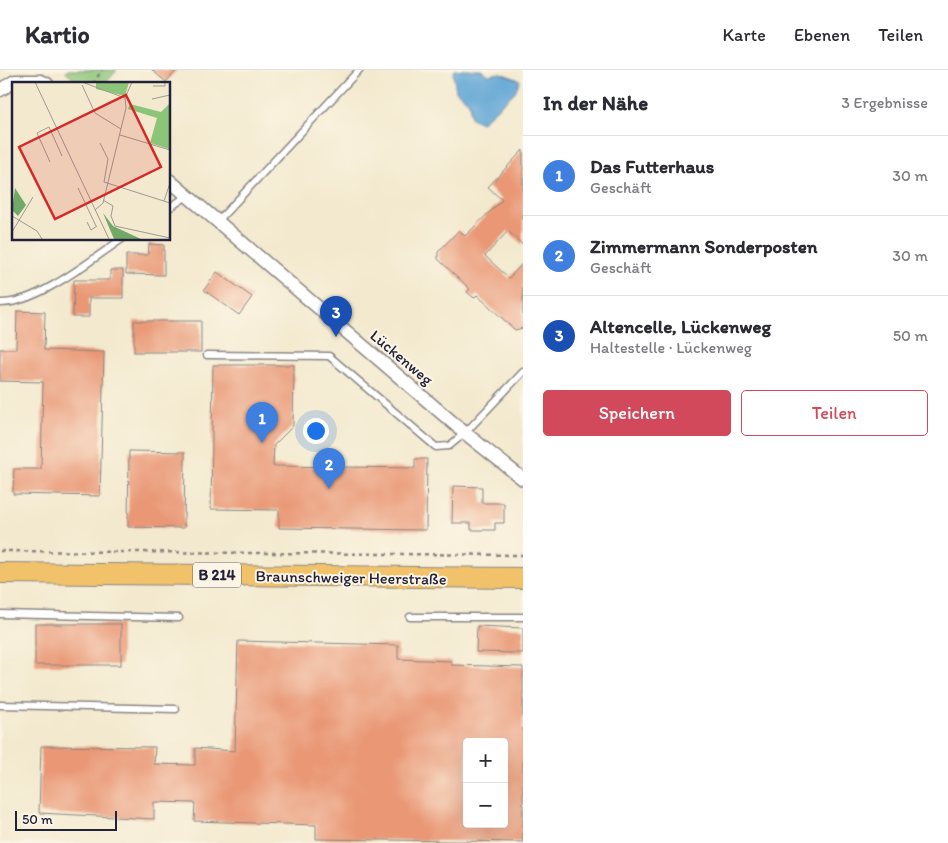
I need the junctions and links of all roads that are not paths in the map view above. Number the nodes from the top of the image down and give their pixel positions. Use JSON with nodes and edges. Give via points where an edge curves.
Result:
{"nodes":[{"id":1,"x":359,"y":70,"type":"edge"},
{"id":2,"x":13,"y":76,"type":"edge"},
{"id":3,"x":43,"y":82,"type":"edge"},
{"id":4,"x":0,"y":90,"type":"edge"},
{"id":5,"x":170,"y":181,"type":"edge"},
{"id":6,"x":187,"y":196,"type":"junction"},
{"id":7,"x":170,"y":207,"type":"edge"},
{"id":8,"x":217,"y":222,"type":"junction"},
{"id":9,"x":120,"y":240,"type":"edge"},
{"id":10,"x":0,"y":302,"type":"edge"},
{"id":11,"x":207,"y":356,"type":"dead end"},
{"id":12,"x":523,"y":372,"type":"edge"},
{"id":13,"x":465,"y":433,"type":"junction"},
{"id":14,"x":523,"y":479,"type":"edge"},
{"id":15,"x":0,"y":573,"type":"edge"},
{"id":16,"x":523,"y":578,"type":"edge"},
{"id":17,"x":0,"y":614,"type":"edge"},
{"id":18,"x":410,"y":617,"type":"dead end"},
{"id":19,"x":523,"y":617,"type":"edge"},
{"id":20,"x":179,"y":618,"type":"dead end"},
{"id":21,"x":0,"y":705,"type":"edge"},
{"id":22,"x":176,"y":709,"type":"dead end"}],
"edges":[{"from":1,"to":8,"type":"lane"},
{"from":2,"to":3,"type":"street"},
{"from":2,"to":4,"type":"street"},
{"from":5,"to":6,"type":"street","name":"Lückenweg"},
{"from":6,"to":7,"type":"lane"},
{"from":6,"to":8,"type":"street","name":"Lückenweg"},
{"from":8,"to":13,"type":"street","name":"Lückenweg"},
{"from":9,"to":10,"type":"lane","via":[[30,297]]},
{"from":11,"to":13,"type":"lane","via":[[329,356],[436,447],[449,446]]},
{"from":12,"to":13,"type":"lane"},
{"from":13,"to":14,"type":"street","name":"Lückenweg"},
{"from":15,"to":16,"type":"main road","name":"Braunschweiger Heerstraße","number":"B 214"},
{"from":17,"to":20,"type":"lane"},
{"from":18,"to":19,"type":"lane"},
{"from":21,"to":22,"type":"lane"}]}
